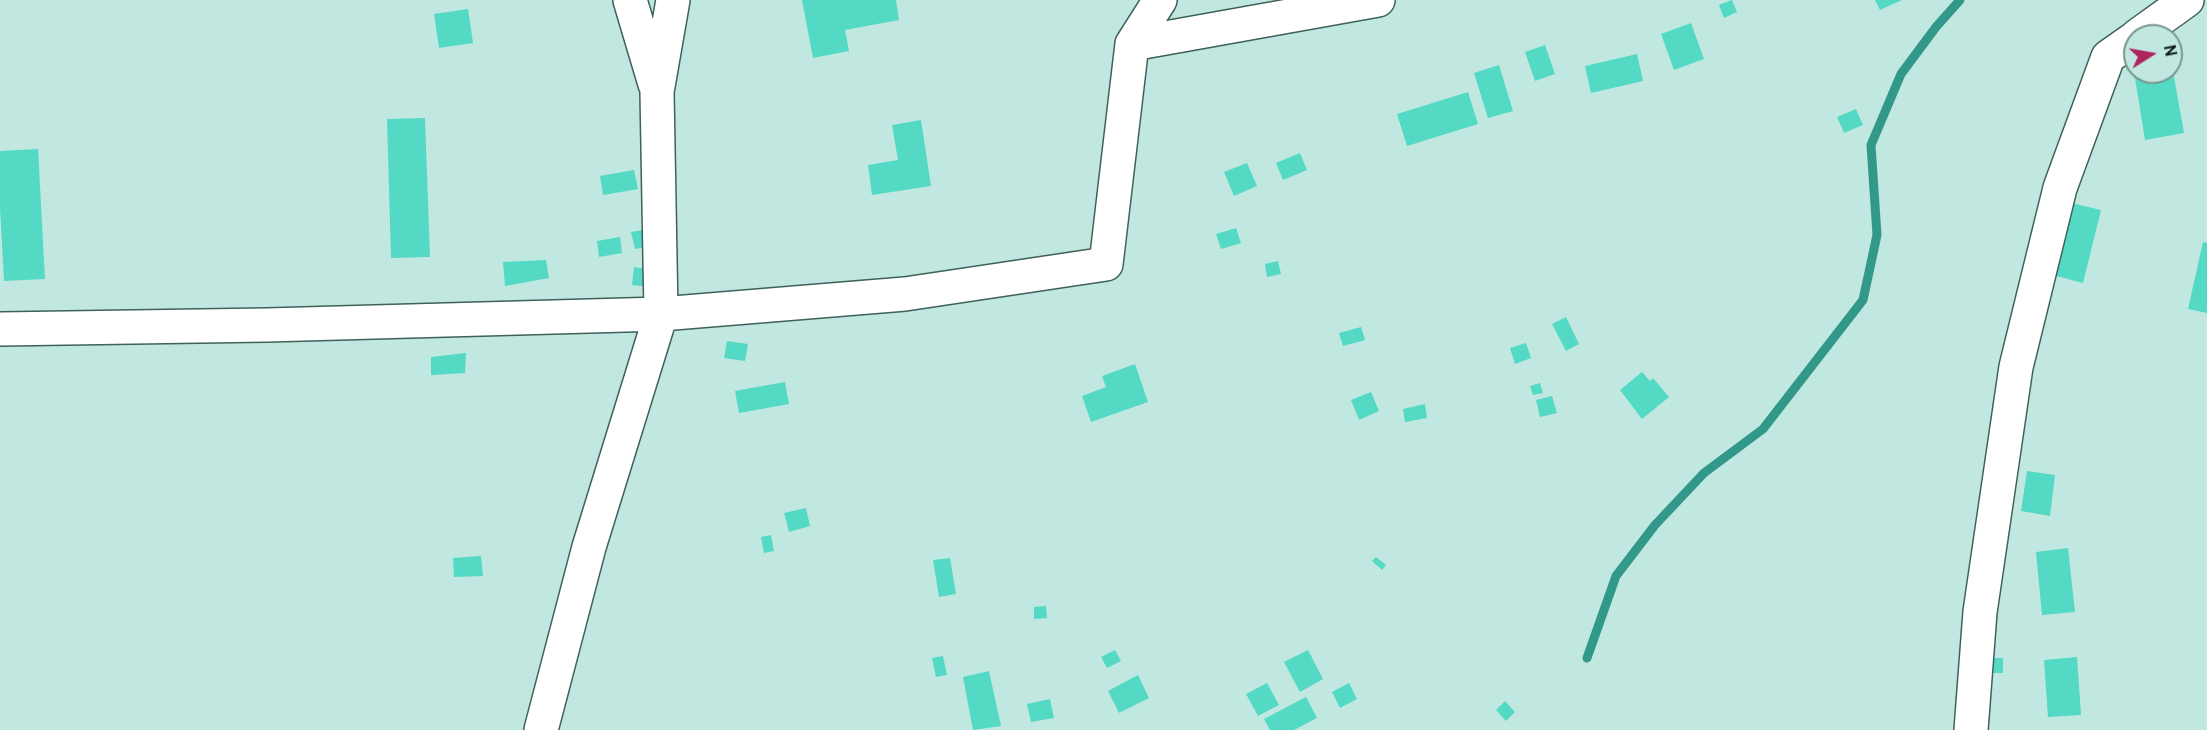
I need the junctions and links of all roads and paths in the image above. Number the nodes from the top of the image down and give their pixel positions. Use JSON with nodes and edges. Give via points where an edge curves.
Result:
{"nodes":[{"id":1,"x":630,"y":0,"type":"edge"},
{"id":2,"x":673,"y":0,"type":"edge"},
{"id":3,"x":1160,"y":0,"type":"edge"},
{"id":4,"x":1377,"y":0,"type":"edge"},
{"id":5,"x":2187,"y":0,"type":"edge"},
{"id":6,"x":2154,"y":24,"type":"edge"},
{"id":7,"x":1132,"y":44,"type":"junction"},
{"id":8,"x":2123,"y":46,"type":"edge"},
{"id":9,"x":657,"y":92,"type":"junction"},
{"id":10,"x":661,"y":314,"type":"junction"},
{"id":11,"x":0,"y":330,"type":"edge"},
{"id":12,"x":541,"y":730,"type":"edge"},
{"id":13,"x":1971,"y":730,"type":"edge"}],
"edges":[{"from":1,"to":9,"type":"street"},
{"from":2,"to":9,"type":"street"},
{"from":3,"to":7,"type":"street"},
{"from":4,"to":7,"type":"street"},
{"from":5,"to":6,"type":"street"},
{"from":7,"to":10,"type":"street","via":[[1106,264],[905,294]]},
{"from":8,"to":13,"type":"street","via":[[2108,57],[2060,189],[2016,367],[1980,612]]},
{"from":9,"to":10,"type":"street"},
{"from":10,"to":11,"type":"street"},
{"from":10,"to":12,"type":"street","via":[[589,547]]}]}
